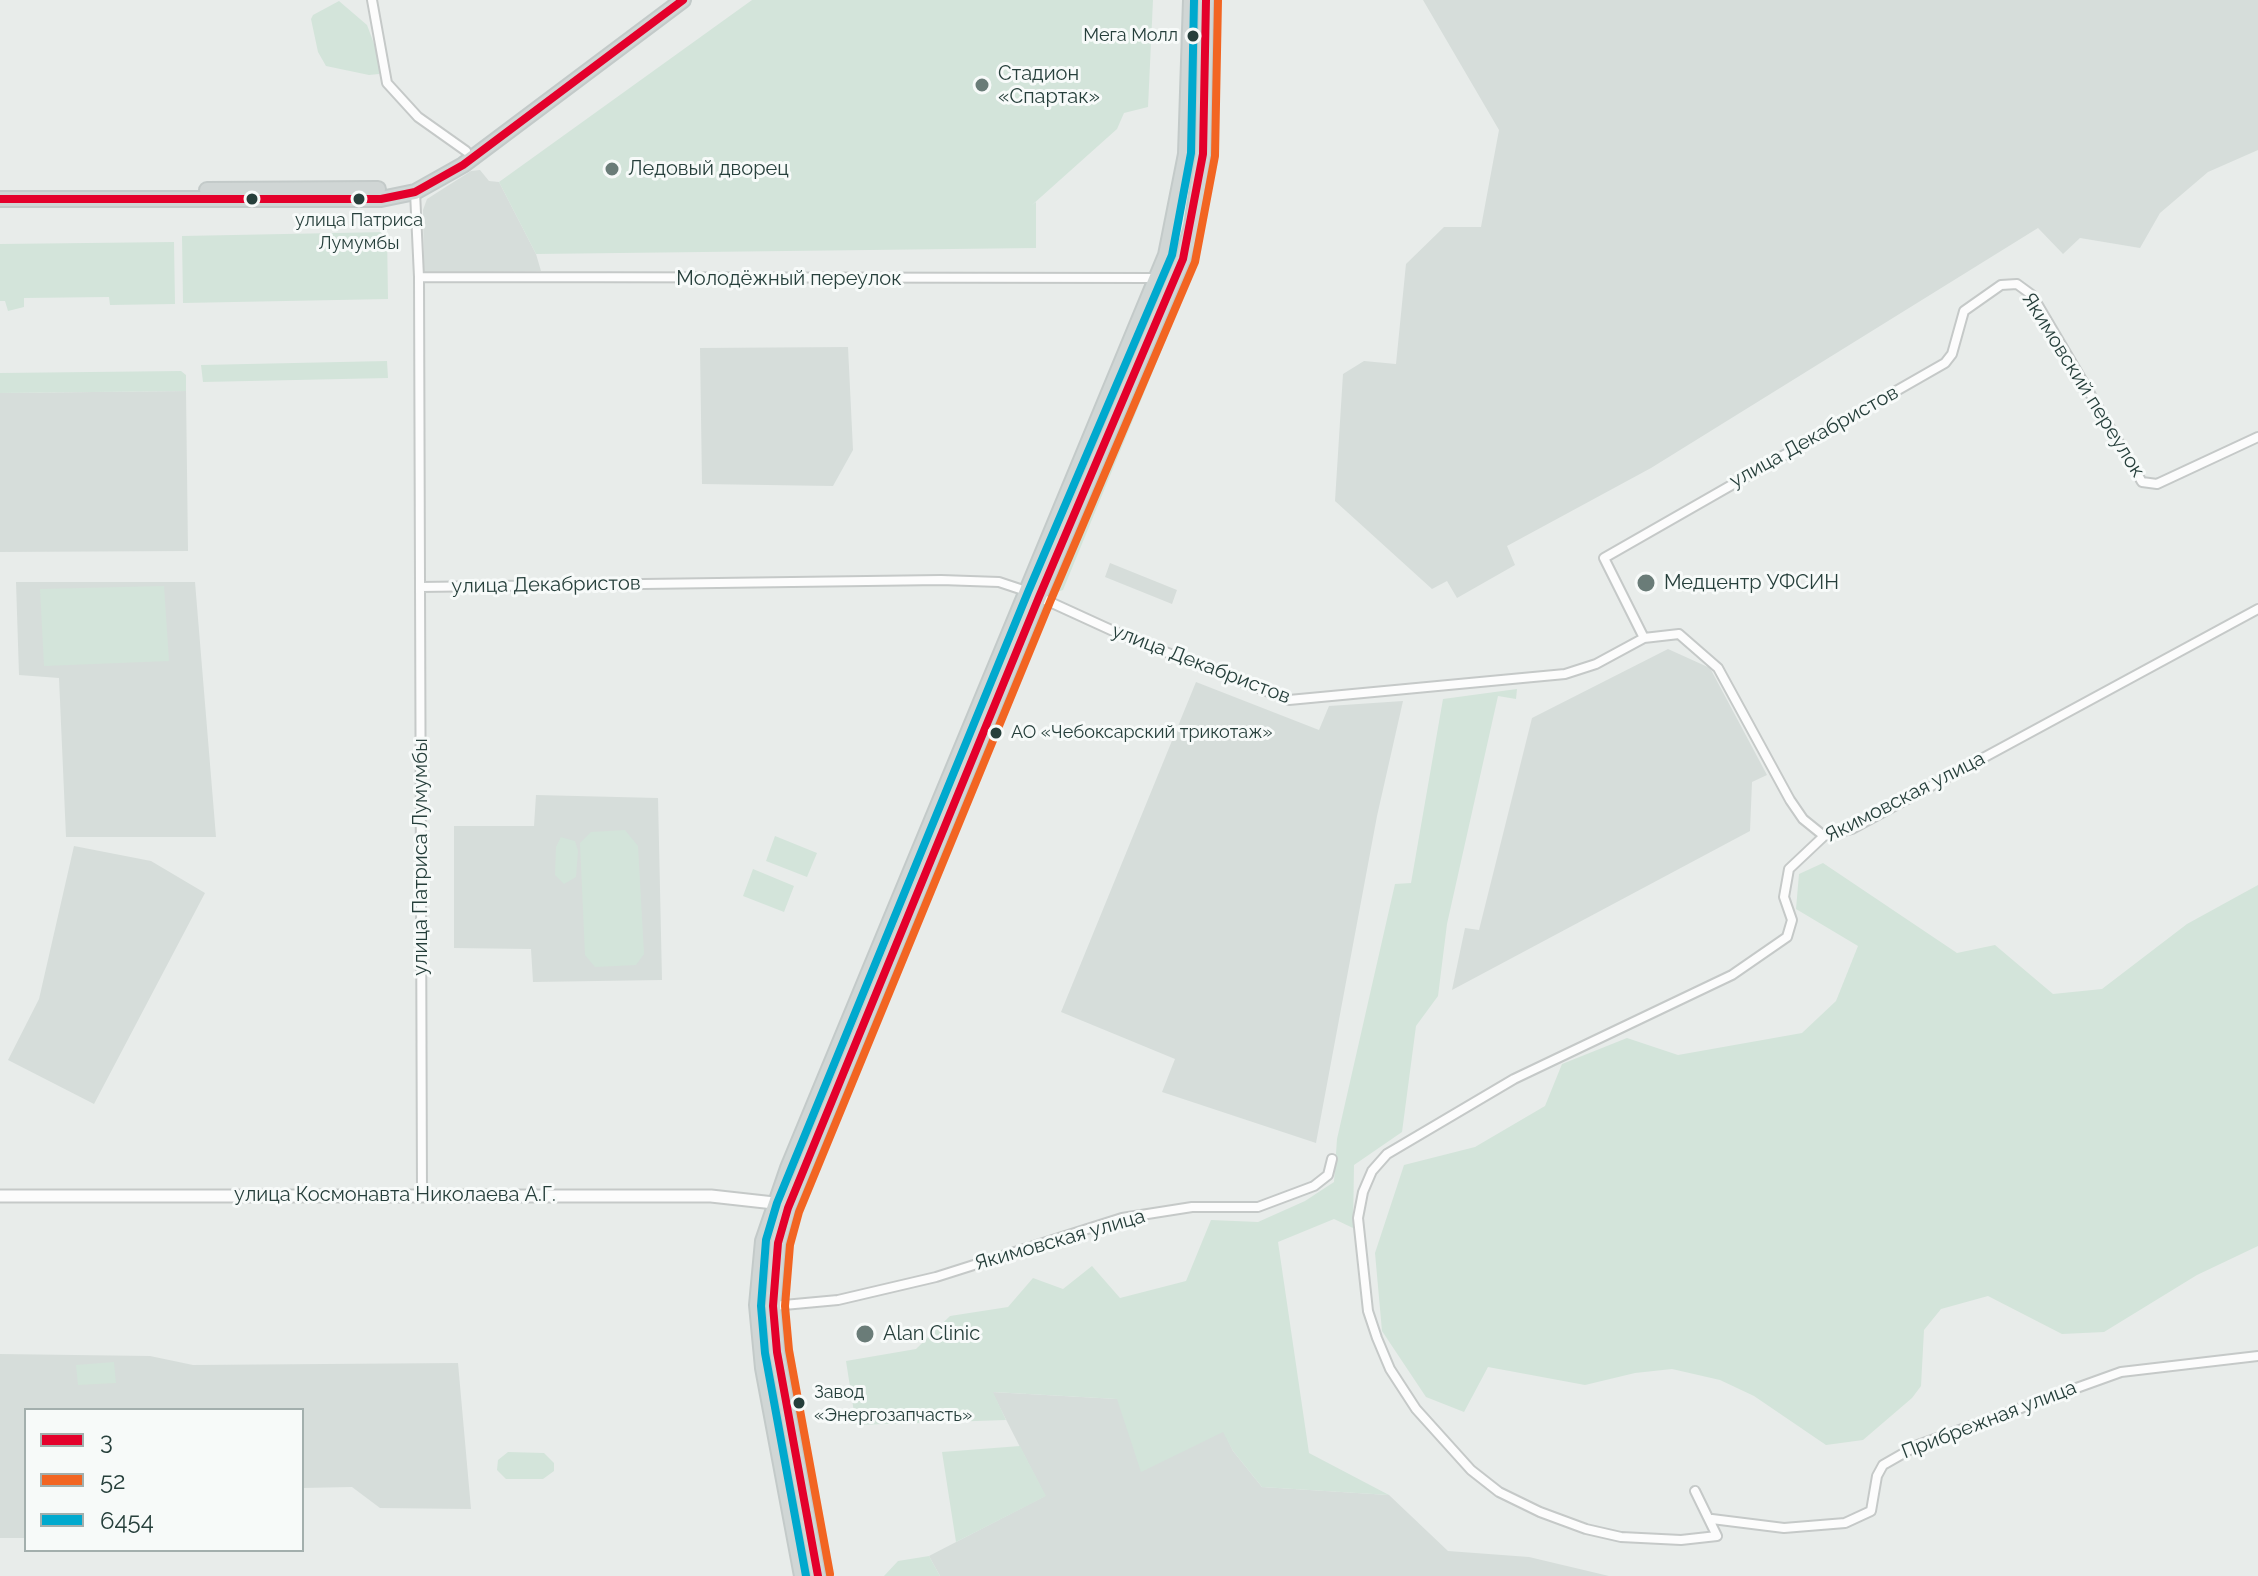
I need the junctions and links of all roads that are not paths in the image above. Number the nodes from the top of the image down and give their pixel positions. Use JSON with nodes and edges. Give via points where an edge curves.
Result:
{"nodes":[{"id":1,"x":372,"y":0,"type":"edge"},
{"id":2,"x":667,"y":0,"type":"edge"},
{"id":3,"x":683,"y":0,"type":"edge"},
{"id":4,"x":1191,"y":0,"type":"edge"},
{"id":5,"x":1206,"y":0,"type":"edge"},
{"id":6,"x":620,"y":41,"type":"junction"},
{"id":7,"x":466,"y":151,"type":"junction"},
{"id":8,"x":414,"y":187,"type":"junction"},
{"id":9,"x":0,"y":190,"type":"edge"},
{"id":10,"x":0,"y":199,"type":"edge"},
{"id":11,"x":419,"y":277,"type":"junction"},
{"id":12,"x":1158,"y":278,"type":"junction"},
{"id":13,"x":1945,"y":363,"type":"joint"},
{"id":14,"x":2258,"y":437,"type":"edge"},
{"id":15,"x":420,"y":587,"type":"junction"},
{"id":16,"x":1033,"y":594,"type":"junction"},
{"id":17,"x":2258,"y":609,"type":"edge"},
{"id":18,"x":1644,"y":638,"type":"junction"},
{"id":19,"x":1824,"y":836,"type":"junction"},
{"id":20,"x":1332,"y":1159,"type":"dead end"},
{"id":21,"x":422,"y":1195,"type":"junction"},
{"id":22,"x":0,"y":1196,"type":"edge"},
{"id":23,"x":781,"y":1206,"type":"junction"},
{"id":24,"x":773,"y":1306,"type":"junction"},
{"id":25,"x":2258,"y":1356,"type":"edge"},
{"id":26,"x":1695,"y":1491,"type":"dead end"},
{"id":27,"x":1712,"y":1519,"type":"junction"},
{"id":28,"x":802,"y":1576,"type":"edge"},
{"id":29,"x":818,"y":1576,"type":"edge"}],
"edges":[{"from":1,"to":7,"type":"street","via":[[387,83],[418,117]]},
{"from":2,"to":6,"type":"main road"},
{"from":3,"to":6,"type":"main road"},
{"from":4,"to":12,"type":"main road","via":[[1186,154]]},
{"from":5,"to":16,"type":"main road","via":[[1203,154],[1192,226],[1167,302]]},
{"from":6,"to":7,"type":"main road"},
{"from":6,"to":8,"type":"main road","via":[[463,165]]},
{"from":7,"to":8,"type":"main road"},
{"from":8,"to":9,"type":"main road"},
{"from":8,"to":10,"type":"main road","via":[[381,199]]},
{"from":8,"to":11,"type":"street","name":"улица Патриса Лумумбы"},
{"from":11,"to":12,"type":"street","name":"Молодёжный переулок"},
{"from":11,"to":15,"type":"street","name":"улица Патриса Лумумбы"},
{"from":12,"to":16,"type":"main road"},
{"from":13,"to":14,"type":"street","name":"Якимовский переулок","via":[[1971,303],[2001,285],[2017,284],[2040,308],[2142,482],[2157,484]]},
{"from":13,"to":18,"type":"street","name":"улица Декабристов","via":[[1604,558]]},
{"from":15,"to":16,"type":"street","name":"улица Декабристов","via":[[941,580],[999,582]]},
{"from":15,"to":21,"type":"street","name":"улица Патриса Лумумбы"},
{"from":16,"to":18,"type":"street","name":"улица Декабристов","via":[[1289,700],[1578,671]]},
{"from":16,"to":23,"type":"main road"},
{"from":17,"to":19,"type":"street","name":"Якимовская улица","via":[[1852,829]]},
{"from":18,"to":19,"type":"street","via":[[1679,634],[1709,657],[1790,800]]},
{"from":19,"to":27,"type":"street","name":"Якимовская улица","via":[[1789,869],[1784,897],[1792,920],[1787,937],[1732,975],[1514,1079],[1387,1154],[1372,1171],[1358,1218],[1368,1311],[1390,1369],[1416,1409],[1471,1470],[1499,1492],[1540,1512],[1621,1537],[1717,1536]]},
{"from":20,"to":24,"type":"street","name":"Якимовская улица","via":[[1328,1175],[1314,1186],[1258,1207],[1192,1207],[1122,1218],[936,1277],[838,1300]]},
{"from":21,"to":22,"type":"street","name":"улица Космонавта Николаева А.Г."},
{"from":21,"to":23,"type":"street","name":"улица Космонавта Николаева А.Г.","via":[[711,1196]]},
{"from":23,"to":24,"type":"main road"},
{"from":23,"to":28,"type":"main road","via":[[763,1241],[757,1305],[763,1368]]},
{"from":24,"to":29,"type":"main road"},
{"from":25,"to":27,"type":"street","name":"Прибрежная улица","via":[[2121,1372],[1918,1445],[1883,1465],[1871,1511],[1845,1523],[1784,1528]]},
{"from":26,"to":27,"type":"street"}]}
